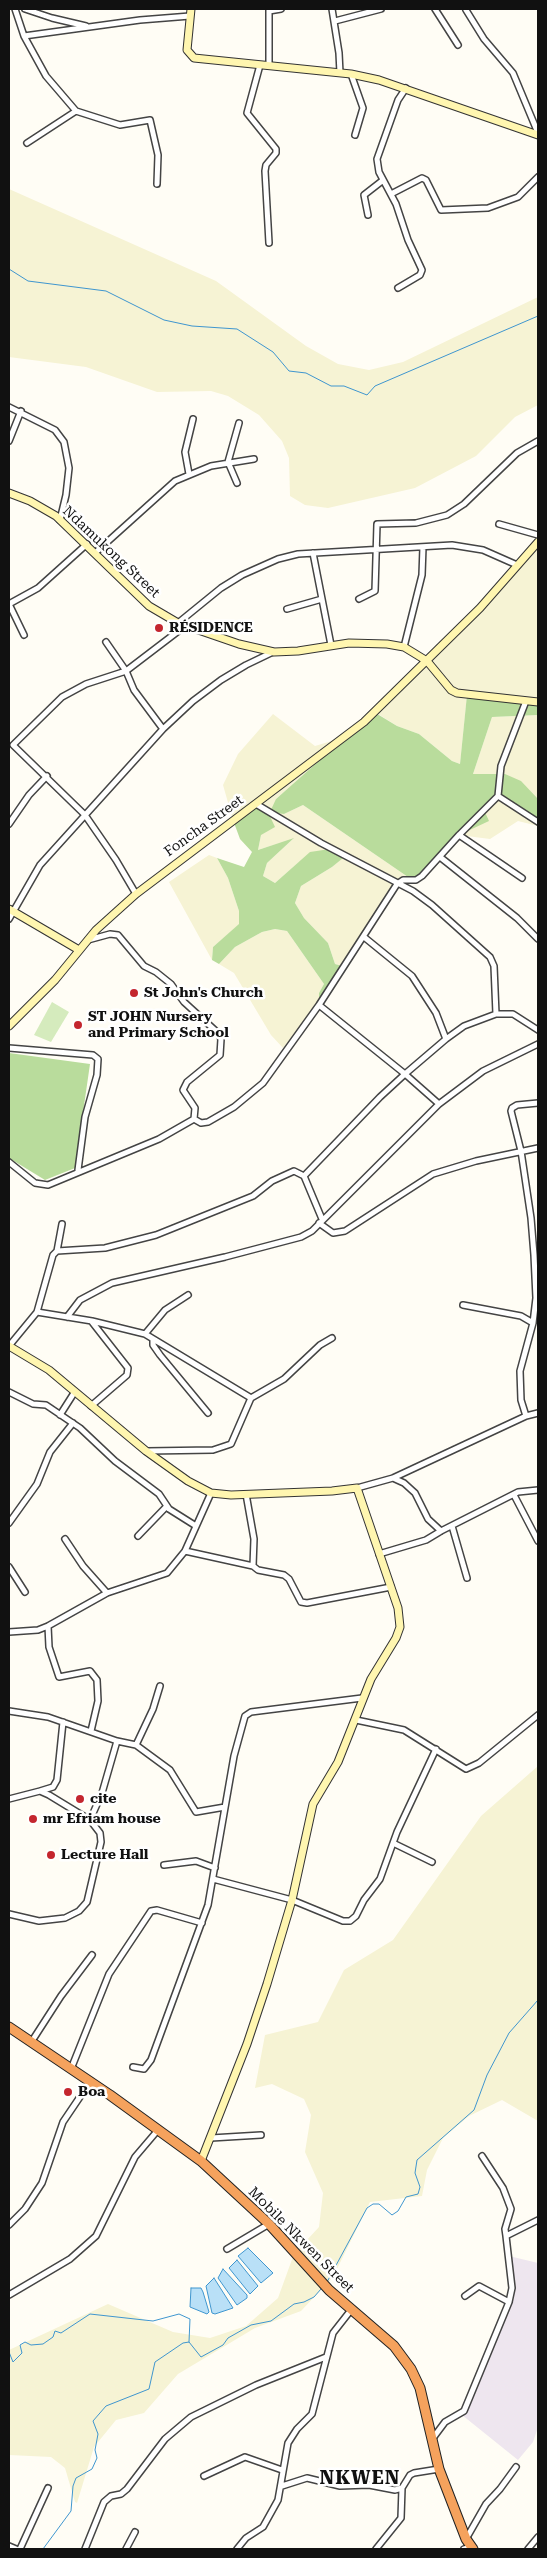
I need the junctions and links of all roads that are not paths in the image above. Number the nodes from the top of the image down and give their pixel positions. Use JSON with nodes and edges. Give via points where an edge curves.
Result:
{"nodes":[{"id":1,"x":14,"y":9,"type":"edge"},
{"id":2,"x":25,"y":9,"type":"edge"},
{"id":3,"x":281,"y":9,"type":"edge"},
{"id":4,"x":332,"y":9,"type":"edge"},
{"id":5,"x":381,"y":9,"type":"edge"},
{"id":6,"x":435,"y":9,"type":"edge"},
{"id":7,"x":269,"y":10,"type":"edge"},
{"id":8,"x":466,"y":10,"type":"dead end"},
{"id":9,"x":190,"y":12,"type":"edge"},
{"id":10,"x":335,"y":21,"type":"junction"},
{"id":11,"x":91,"y":27,"type":"junction"},
{"id":12,"x":24,"y":36,"type":"junction"},
{"id":13,"x":458,"y":45,"type":"dead end"},
{"id":14,"x":260,"y":65,"type":"junction"},
{"id":15,"x":269,"y":66,"type":"junction"},
{"id":16,"x":340,"y":73,"type":"junction"},
{"id":17,"x":350,"y":74,"type":"junction"},
{"id":18,"x":406,"y":88,"type":"junction"},
{"id":19,"x":76,"y":111,"type":"junction"},
{"id":20,"x":538,"y":134,"type":"edge"},
{"id":21,"x":355,"y":135,"type":"dead end"},
{"id":22,"x":27,"y":143,"type":"dead end"},
{"id":23,"x":538,"y":177,"type":"edge"},
{"id":24,"x":382,"y":181,"type":"junction"},
{"id":25,"x":157,"y":184,"type":"dead end"},
{"id":26,"x":391,"y":194,"type":"junction"},
{"id":27,"x":368,"y":215,"type":"dead end"},
{"id":28,"x":269,"y":243,"type":"dead end"},
{"id":29,"x":398,"y":288,"type":"dead end"},
{"id":30,"x":9,"y":407,"type":"edge"},
{"id":31,"x":21,"y":412,"type":"junction"},
{"id":32,"x":193,"y":419,"type":"dead end"},
{"id":33,"x":239,"y":422,"type":"dead end"},
{"id":34,"x":538,"y":441,"type":"edge"},
{"id":35,"x":9,"y":442,"type":"edge"},
{"id":36,"x":254,"y":459,"type":"dead end"},
{"id":37,"x":228,"y":462,"type":"junction"},
{"id":38,"x":189,"y":474,"type":"junction"},
{"id":39,"x":237,"y":483,"type":"dead end"},
{"id":40,"x":9,"y":493,"type":"edge"},
{"id":41,"x":60,"y":520,"type":"junction"},
{"id":42,"x":499,"y":524,"type":"dead end"},
{"id":43,"x":538,"y":535,"type":"edge"},
{"id":44,"x":538,"y":542,"type":"edge"},
{"id":45,"x":87,"y":544,"type":"junction"},
{"id":46,"x":423,"y":547,"type":"junction"},
{"id":47,"x":376,"y":549,"type":"junction"},
{"id":48,"x":313,"y":552,"type":"junction"},
{"id":49,"x":95,"y":553,"type":"junction"},
{"id":50,"x":517,"y":566,"type":"junction"},
{"id":51,"x":322,"y":599,"type":"junction"},
{"id":52,"x":359,"y":599,"type":"dead end"},
{"id":53,"x":9,"y":604,"type":"edge"},
{"id":54,"x":287,"y":609,"type":"dead end"},
{"id":55,"x":181,"y":624,"type":"junction"},
{"id":56,"x":24,"y":635,"type":"dead end"},
{"id":57,"x":106,"y":642,"type":"dead end"},
{"id":58,"x":331,"y":644,"type":"junction"},
{"id":59,"x":404,"y":647,"type":"junction"},
{"id":60,"x":274,"y":652,"type":"junction"},
{"id":61,"x":427,"y":661,"type":"junction"},
{"id":62,"x":126,"y":671,"type":"junction"},
{"id":63,"x":526,"y":701,"type":"junction"},
{"id":64,"x":538,"y":702,"type":"edge"},
{"id":65,"x":163,"y":729,"type":"junction"},
{"id":66,"x":46,"y":776,"type":"junction"},
{"id":67,"x":498,"y":796,"type":"junction"},
{"id":68,"x":256,"y":804,"type":"junction"},
{"id":69,"x":85,"y":815,"type":"junction"},
{"id":70,"x":538,"y":822,"type":"edge"},
{"id":71,"x":9,"y":824,"type":"edge"},
{"id":72,"x":459,"y":835,"type":"junction"},
{"id":73,"x":440,"y":857,"type":"junction"},
{"id":74,"x":522,"y":878,"type":"dead end"},
{"id":75,"x":397,"y":884,"type":"junction"},
{"id":76,"x":136,"y":894,"type":"junction"},
{"id":77,"x":10,"y":913,"type":"edge"},
{"id":78,"x":364,"y":937,"type":"junction"},
{"id":79,"x":538,"y":939,"type":"edge"},
{"id":80,"x":87,"y":940,"type":"junction"},
{"id":81,"x":79,"y":950,"type":"junction"},
{"id":82,"x":319,"y":1004,"type":"junction"},
{"id":83,"x":496,"y":1014,"type":"junction"},
{"id":84,"x":9,"y":1026,"type":"edge"},
{"id":85,"x":538,"y":1030,"type":"edge"},
{"id":86,"x":446,"y":1039,"type":"junction"},
{"id":87,"x":538,"y":1044,"type":"edge"},
{"id":88,"x":9,"y":1048,"type":"edge"},
{"id":89,"x":405,"y":1074,"type":"junction"},
{"id":90,"x":538,"y":1103,"type":"edge"},
{"id":91,"x":439,"y":1104,"type":"junction"},
{"id":92,"x":194,"y":1119,"type":"junction"},
{"id":93,"x":538,"y":1148,"type":"edge"},
{"id":94,"x":521,"y":1151,"type":"junction"},
{"id":95,"x":9,"y":1162,"type":"edge"},
{"id":96,"x":78,"y":1170,"type":"junction"},
{"id":97,"x":304,"y":1176,"type":"junction"},
{"id":98,"x":321,"y":1221,"type":"junction"},
{"id":99,"x":62,"y":1224,"type":"dead end"},
{"id":100,"x":57,"y":1252,"type":"junction"},
{"id":101,"x":188,"y":1295,"type":"dead end"},
{"id":102,"x":463,"y":1305,"type":"dead end"},
{"id":103,"x":37,"y":1312,"type":"junction"},
{"id":104,"x":67,"y":1317,"type":"junction"},
{"id":105,"x":92,"y":1321,"type":"junction"},
{"id":106,"x":532,"y":1323,"type":"junction"},
{"id":107,"x":145,"y":1334,"type":"junction"},
{"id":108,"x":332,"y":1338,"type":"dead end"},
{"id":109,"x":153,"y":1339,"type":"junction"},
{"id":110,"x":9,"y":1346,"type":"edge"},
{"id":111,"x":9,"y":1392,"type":"edge"},
{"id":112,"x":74,"y":1393,"type":"junction"},
{"id":113,"x":251,"y":1398,"type":"junction"},
{"id":114,"x":90,"y":1407,"type":"junction"},
{"id":115,"x":208,"y":1413,"type":"dead end"},
{"id":116,"x":538,"y":1413,"type":"edge"},
{"id":117,"x":60,"y":1415,"type":"junction"},
{"id":118,"x":526,"y":1416,"type":"junction"},
{"id":119,"x":72,"y":1423,"type":"junction"},
{"id":120,"x":146,"y":1451,"type":"junction"},
{"id":121,"x":393,"y":1478,"type":"junction"},
{"id":122,"x":357,"y":1488,"type":"junction"},
{"id":123,"x":538,"y":1490,"type":"edge"},
{"id":124,"x":211,"y":1493,"type":"junction"},
{"id":125,"x":246,"y":1494,"type":"junction"},
{"id":126,"x":514,"y":1495,"type":"junction"},
{"id":127,"x":166,"y":1507,"type":"junction"},
{"id":128,"x":9,"y":1520,"type":"edge"},
{"id":129,"x":196,"y":1526,"type":"junction"},
{"id":130,"x":452,"y":1526,"type":"junction"},
{"id":131,"x":441,"y":1531,"type":"junction"},
{"id":132,"x":138,"y":1536,"type":"dead end"},
{"id":133,"x":65,"y":1539,"type":"dead end"},
{"id":134,"x":538,"y":1541,"type":"edge"},
{"id":135,"x":185,"y":1551,"type":"junction"},
{"id":136,"x":380,"y":1554,"type":"junction"},
{"id":137,"x":253,"y":1566,"type":"junction"},
{"id":138,"x":9,"y":1567,"type":"edge"},
{"id":139,"x":467,"y":1578,"type":"dead end"},
{"id":140,"x":391,"y":1587,"type":"junction"},
{"id":141,"x":24,"y":1592,"type":"dead end"},
{"id":142,"x":107,"y":1593,"type":"junction"},
{"id":143,"x":48,"y":1626,"type":"junction"},
{"id":144,"x":9,"y":1632,"type":"edge"},
{"id":145,"x":160,"y":1686,"type":"dead end"},
{"id":146,"x":362,"y":1698,"type":"junction"},
{"id":147,"x":9,"y":1711,"type":"edge"},
{"id":148,"x":538,"y":1715,"type":"edge"},
{"id":149,"x":356,"y":1720,"type":"junction"},
{"id":150,"x":63,"y":1722,"type":"junction"},
{"id":151,"x":91,"y":1731,"type":"junction"},
{"id":152,"x":118,"y":1741,"type":"junction"},
{"id":153,"x":136,"y":1745,"type":"junction"},
{"id":154,"x":436,"y":1749,"type":"junction"},
{"id":155,"x":40,"y":1791,"type":"junction"},
{"id":156,"x":9,"y":1799,"type":"edge"},
{"id":157,"x":224,"y":1807,"type":"junction"},
{"id":158,"x":90,"y":1820,"type":"junction"},
{"id":159,"x":393,"y":1843,"type":"junction"},
{"id":160,"x":432,"y":1862,"type":"dead end"},
{"id":161,"x":164,"y":1865,"type":"dead end"},
{"id":162,"x":215,"y":1868,"type":"junction"},
{"id":163,"x":213,"y":1879,"type":"junction"},
{"id":164,"x":292,"y":1900,"type":"junction"},
{"id":165,"x":9,"y":1914,"type":"edge"},
{"id":166,"x":202,"y":1923,"type":"junction"},
{"id":167,"x":92,"y":1955,"type":"dead end"},
{"id":168,"x":9,"y":2027,"type":"edge"},
{"id":169,"x":32,"y":2041,"type":"junction"},
{"id":170,"x":133,"y":2067,"type":"dead end"},
{"id":171,"x":71,"y":2069,"type":"junction"},
{"id":172,"x":90,"y":2082,"type":"junction"},
{"id":173,"x":158,"y":2130,"type":"junction"},
{"id":174,"x":261,"y":2135,"type":"dead end"},
{"id":175,"x":211,"y":2138,"type":"junction"},
{"id":176,"x":482,"y":2156,"type":"dead end"},
{"id":177,"x":201,"y":2162,"type":"junction"},
{"id":178,"x":538,"y":2220,"type":"edge"},
{"id":179,"x":269,"y":2224,"type":"junction"},
{"id":180,"x":9,"y":2225,"type":"edge"},
{"id":181,"x":506,"y":2236,"type":"junction"},
{"id":182,"x":227,"y":2249,"type":"dead end"},
{"id":183,"x":9,"y":2296,"type":"edge"},
{"id":184,"x":465,"y":2296,"type":"dead end"},
{"id":185,"x":509,"y":2302,"type":"junction"},
{"id":186,"x":351,"y":2310,"type":"junction"},
{"id":187,"x":326,"y":2357,"type":"junction"},
{"id":188,"x":433,"y":2438,"type":"junction"},
{"id":189,"x":516,"y":2467,"type":"dead end"},
{"id":190,"x":439,"y":2469,"type":"junction"},
{"id":191,"x":282,"y":2470,"type":"junction"},
{"id":192,"x":204,"y":2476,"type":"dead end"},
{"id":193,"x":282,"y":2486,"type":"junction"},
{"id":194,"x":48,"y":2488,"type":"dead end"},
{"id":195,"x":402,"y":2488,"type":"junction"},
{"id":196,"x":135,"y":2532,"type":"dead end"},
{"id":197,"x":538,"y":2537,"type":"edge"},
{"id":198,"x":466,"y":2539,"type":"junction"},
{"id":199,"x":9,"y":2546,"type":"edge"},
{"id":200,"x":16,"y":2549,"type":"edge"},
{"id":201,"x":20,"y":2549,"type":"edge"},
{"id":202,"x":85,"y":2549,"type":"edge"},
{"id":203,"x":126,"y":2549,"type":"edge"},
{"id":204,"x":238,"y":2549,"type":"edge"},
{"id":205,"x":376,"y":2549,"type":"edge"},
{"id":206,"x":469,"y":2549,"type":"edge"},
{"id":207,"x":528,"y":2549,"type":"edge"}],
"edges":[{"from":1,"to":12,"type":"street"},
{"from":2,"to":11,"type":"street"},
{"from":3,"to":7,"type":"street"},
{"from":4,"to":10,"type":"street"},
{"from":5,"to":10,"type":"street"},
{"from":6,"to":13,"type":"street"},
{"from":7,"to":15,"type":"street"},
{"from":8,"to":20,"type":"street","via":[[484,39],[513,73]]},
{"from":9,"to":11,"type":"street"},
{"from":9,"to":14,"type":"street","via":[[187,50],[190,56]]},
{"from":10,"to":16,"type":"street"},
{"from":11,"to":12,"type":"street"},
{"from":12,"to":19,"type":"street","via":[[46,76]]},
{"from":14,"to":15,"type":"street"},
{"from":14,"to":28,"type":"street","via":[[247,112],[276,148],[265,170]]},
{"from":15,"to":16,"type":"street"},
{"from":16,"to":17,"type":"street"},
{"from":17,"to":18,"type":"street"},
{"from":17,"to":21,"type":"street","via":[[363,108]]},
{"from":18,"to":20,"type":"street"},
{"from":18,"to":24,"type":"street","via":[[398,100],[380,148],[377,165]]},
{"from":19,"to":22,"type":"street"},
{"from":19,"to":25,"type":"street","via":[[120,125],[150,120],[158,155]]},
{"from":23,"to":26,"type":"street","via":[[518,197],[488,208],[441,210],[422,178]]},
{"from":24,"to":26,"type":"street"},
{"from":24,"to":27,"type":"street","via":[[364,195]]},
{"from":26,"to":29,"type":"street","via":[[422,270],[420,275]]},
{"from":30,"to":31,"type":"street"},
{"from":31,"to":35,"type":"street"},
{"from":31,"to":41,"type":"street","via":[[55,430],[64,442],[69,468]]},
{"from":32,"to":38,"type":"street","via":[[185,452]]},
{"from":33,"to":37,"type":"street"},
{"from":34,"to":47,"type":"street","via":[[518,453],[464,504],[447,515],[416,523],[377,524]]},
{"from":36,"to":37,"type":"street"},
{"from":37,"to":38,"type":"street"},
{"from":37,"to":39,"type":"street"},
{"from":38,"to":49,"type":"street","via":[[160,492]]},
{"from":40,"to":41,"type":"street","name":"Ndamukong Street","via":[[41,506]]},
{"from":41,"to":45,"type":"street","name":"Ndamukong Street"},
{"from":42,"to":43,"type":"street"},
{"from":44,"to":50,"type":"street","name":"Foncha Street"},
{"from":45,"to":49,"type":"street","name":"Ndamukong Street"},
{"from":45,"to":53,"type":"street","via":[[38,588]]},
{"from":46,"to":47,"type":"street"},
{"from":46,"to":50,"type":"street","via":[[469,546]]},
{"from":46,"to":59,"type":"street","via":[[422,575]]},
{"from":47,"to":48,"type":"street"},
{"from":47,"to":52,"type":"street","via":[[375,591]]},
{"from":48,"to":51,"type":"street"},
{"from":48,"to":55,"type":"street","via":[[278,559],[242,575],[221,588]]},
{"from":49,"to":55,"type":"street","name":"Ndamukong Street","via":[[149,606]]},
{"from":50,"to":61,"type":"street","name":"Foncha Street"},
{"from":51,"to":54,"type":"street"},
{"from":51,"to":58,"type":"street"},
{"from":53,"to":56,"type":"street"},
{"from":55,"to":60,"type":"street","name":"Ndamukong Street"},
{"from":55,"to":62,"type":"street"},
{"from":57,"to":62,"type":"street"},
{"from":58,"to":59,"type":"street","name":"Ndamukong Street","via":[[369,642]]},
{"from":58,"to":60,"type":"street","name":"Ndamukong Street"},
{"from":59,"to":61,"type":"street","name":"Ndamukong Street"},
{"from":60,"to":65,"type":"street","via":[[221,680]]},
{"from":61,"to":63,"type":"street","name":"Ndamukong Street","via":[[457,693]]},
{"from":61,"to":68,"type":"street","name":"Foncha Street","via":[[364,722]]},
{"from":62,"to":65,"type":"street","via":[[134,690]]},
{"from":62,"to":66,"type":"street","via":[[74,690],[15,742],[15,748]]},
{"from":63,"to":64,"type":"street","name":"Ndamukong Street"},
{"from":63,"to":67,"type":"street","via":[[501,766]]},
{"from":65,"to":69,"type":"street"},
{"from":66,"to":69,"type":"street"},
{"from":66,"to":71,"type":"street"},
{"from":67,"to":70,"type":"street"},
{"from":67,"to":72,"type":"street"},
{"from":68,"to":75,"type":"street"},
{"from":68,"to":76,"type":"street","name":"Foncha Street"},
{"from":69,"to":76,"type":"street"},
{"from":69,"to":77,"type":"street","via":[[40,865]]},
{"from":72,"to":73,"type":"street"},
{"from":72,"to":74,"type":"street"},
{"from":73,"to":75,"type":"street","via":[[416,880],[403,880]]},
{"from":73,"to":79,"type":"street"},
{"from":75,"to":78,"type":"street"},
{"from":75,"to":83,"type":"street","via":[[432,905],[490,957],[494,966]]},
{"from":76,"to":80,"type":"street","name":"Foncha Street"},
{"from":77,"to":81,"type":"street"},
{"from":78,"to":82,"type":"street"},
{"from":78,"to":86,"type":"street","via":[[412,976],[436,1013]]},
{"from":80,"to":81,"type":"street","name":"Foncha Street"},
{"from":80,"to":92,"type":"street","via":[[118,935],[144,966],[171,984],[221,1039],[220,1055],[187,1082],[183,1090],[194,1108]]},
{"from":81,"to":84,"type":"street","name":"Foncha Street","via":[[45,991]]},
{"from":82,"to":89,"type":"street"},
{"from":82,"to":92,"type":"street","via":[[263,1083],[234,1107],[208,1122]]},
{"from":83,"to":85,"type":"street","via":[[513,1014]]},
{"from":83,"to":86,"type":"street","via":[[464,1026]]},
{"from":86,"to":89,"type":"street"},
{"from":87,"to":91,"type":"street","via":[[483,1071]]},
{"from":88,"to":96,"type":"street","via":[[93,1055],[98,1059],[97,1075],[85,1117]]},
{"from":89,"to":91,"type":"street"},
{"from":89,"to":97,"type":"street"},
{"from":90,"to":94,"type":"street","via":[[512,1108]]},
{"from":91,"to":98,"type":"street"},
{"from":92,"to":96,"type":"street","via":[[129,1153]]},
{"from":93,"to":94,"type":"street"},
{"from":94,"to":98,"type":"street","via":[[433,1174],[345,1231],[333,1233]]},
{"from":94,"to":106,"type":"street","via":[[532,1227],[536,1287]]},
{"from":95,"to":96,"type":"street","via":[[42,1186]]},
{"from":97,"to":98,"type":"street"},
{"from":97,"to":100,"type":"street","via":[[290,1172],[253,1196],[156,1235],[104,1248]]},
{"from":98,"to":104,"type":"street","via":[[301,1237],[112,1284],[80,1300]]},
{"from":99,"to":100,"type":"street"},
{"from":100,"to":103,"type":"street","via":[[53,1255]]},
{"from":101,"to":107,"type":"street","via":[[165,1310]]},
{"from":102,"to":106,"type":"street","via":[[521,1316]]},
{"from":103,"to":104,"type":"street"},
{"from":103,"to":110,"type":"street"},
{"from":104,"to":105,"type":"street"},
{"from":105,"to":107,"type":"street"},
{"from":105,"to":114,"type":"street","via":[[128,1368],[127,1375]]},
{"from":106,"to":118,"type":"street","via":[[520,1371],[521,1400]]},
{"from":107,"to":109,"type":"street"},
{"from":108,"to":113,"type":"street","via":[[284,1379]]},
{"from":109,"to":113,"type":"street"},
{"from":109,"to":115,"type":"street","via":[[153,1345]]},
{"from":110,"to":112,"type":"street","via":[[49,1370]]},
{"from":111,"to":117,"type":"street","via":[[33,1404],[46,1405]]},
{"from":112,"to":114,"type":"street"},
{"from":112,"to":117,"type":"street"},
{"from":113,"to":120,"type":"street","via":[[231,1444],[212,1450]]},
{"from":114,"to":120,"type":"street"},
{"from":116,"to":118,"type":"street"},
{"from":117,"to":119,"type":"street"},
{"from":118,"to":121,"type":"street"},
{"from":119,"to":127,"type":"street","via":[[159,1494]]},
{"from":119,"to":128,"type":"street","via":[[50,1452],[37,1484]]},
{"from":120,"to":124,"type":"street"},
{"from":121,"to":122,"type":"street"},
{"from":121,"to":131,"type":"street","via":[[415,1493],[428,1519]]},
{"from":122,"to":125,"type":"street"},
{"from":122,"to":136,"type":"street"},
{"from":123,"to":126,"type":"street"},
{"from":124,"to":125,"type":"street"},
{"from":124,"to":129,"type":"street"},
{"from":125,"to":137,"type":"street","via":[[254,1539]]},
{"from":126,"to":130,"type":"street"},
{"from":126,"to":134,"type":"street"},
{"from":127,"to":129,"type":"street"},
{"from":127,"to":132,"type":"street"},
{"from":129,"to":135,"type":"street"},
{"from":130,"to":131,"type":"street"},
{"from":130,"to":139,"type":"street"},
{"from":131,"to":136,"type":"street","via":[[426,1540]]},
{"from":133,"to":142,"type":"street"},
{"from":135,"to":137,"type":"street"},
{"from":135,"to":142,"type":"street","via":[[167,1573]]},
{"from":136,"to":140,"type":"street"},
{"from":137,"to":140,"type":"street","via":[[284,1575],[296,1597],[307,1604]]},
{"from":138,"to":141,"type":"street"},
{"from":140,"to":146,"type":"street","via":[[398,1608],[399,1629]]},
{"from":142,"to":143,"type":"street"},
{"from":143,"to":144,"type":"street"},
{"from":143,"to":151,"type":"street","via":[[48,1647],[59,1677],[90,1671],[97,1680],[98,1701]]},
{"from":145,"to":153,"type":"street"},
{"from":146,"to":149,"type":"street"},
{"from":146,"to":157,"type":"street","via":[[252,1712],[245,1716]]},
{"from":147,"to":150,"type":"street"},
{"from":148,"to":154,"type":"street","via":[[471,1768],[461,1767]]},
{"from":149,"to":154,"type":"street","via":[[400,1728]]},
{"from":149,"to":164,"type":"street","via":[[338,1762],[313,1804]]},
{"from":150,"to":151,"type":"street"},
{"from":150,"to":155,"type":"street","via":[[57,1780],[53,1786]]},
{"from":151,"to":152,"type":"street"},
{"from":152,"to":153,"type":"street"},
{"from":152,"to":158,"type":"street"},
{"from":153,"to":157,"type":"street","via":[[170,1770],[196,1812]]},
{"from":154,"to":159,"type":"street"},
{"from":155,"to":156,"type":"street"},
{"from":155,"to":158,"type":"street"},
{"from":157,"to":162,"type":"street"},
{"from":158,"to":165,"type":"street","via":[[100,1833],[101,1842],[84,1906],[72,1915],[54,1920],[34,1920]]},
{"from":159,"to":160,"type":"street"},
{"from":159,"to":164,"type":"street","via":[[380,1879],[350,1921]]},
{"from":161,"to":162,"type":"street","via":[[196,1861]]},
{"from":162,"to":163,"type":"street"},
{"from":163,"to":164,"type":"street"},
{"from":163,"to":166,"type":"street"},
{"from":164,"to":175,"type":"street","via":[[247,2044]]},
{"from":166,"to":170,"type":"street","via":[[152,2060],[144,2069]]},
{"from":166,"to":171,"type":"street","via":[[151,1911],[109,1974]]},
{"from":167,"to":169,"type":"street","via":[[60,1996]]},
{"from":168,"to":169,"type":"highway","name":"Mobile Nkwen Street"},
{"from":169,"to":171,"type":"highway","name":"Mobile Nkwen Street"},
{"from":171,"to":172,"type":"highway","name":"Mobile Nkwen Street"},
{"from":172,"to":173,"type":"highway","name":"Mobile Nkwen Street"},
{"from":172,"to":180,"type":"street","via":[[63,2122],[42,2183],[25,2209]]},
{"from":173,"to":177,"type":"highway","name":"Mobile Nkwen Street"},
{"from":173,"to":183,"type":"street","via":[[135,2157],[96,2236],[70,2259]]},
{"from":174,"to":175,"type":"street"},
{"from":175,"to":177,"type":"street"},
{"from":176,"to":181,"type":"street","via":[[503,2188],[511,2209]]},
{"from":177,"to":179,"type":"highway","name":"Mobile Nkwen Street"},
{"from":178,"to":181,"type":"street"},
{"from":179,"to":182,"type":"street"},
{"from":179,"to":186,"type":"highway","name":"Mobile Nkwen Street"},
{"from":181,"to":185,"type":"street","via":[[512,2288]]},
{"from":184,"to":185,"type":"street","via":[[479,2286]]},
{"from":185,"to":188,"type":"street","via":[[464,2411],[445,2422]]},
{"from":186,"to":187,"type":"street","via":[[333,2333]]},
{"from":186,"to":188,"type":"highway","name":"Mobile Nkwen Street","via":[[394,2346],[407,2363],[420,2388]]},
{"from":187,"to":191,"type":"street","via":[[312,2414],[291,2435]]},
{"from":187,"to":202,"type":"street","via":[[256,2385],[191,2417],[165,2439],[128,2489],[104,2502]]},
{"from":188,"to":190,"type":"highway","name":"Mobile Nkwen Street"},
{"from":189,"to":198,"type":"street","via":[[486,2504]]},
{"from":190,"to":195,"type":"street","via":[[414,2473]]},
{"from":190,"to":198,"type":"highway","name":"Mobile Nkwen Street"},
{"from":191,"to":192,"type":"street","via":[[245,2457]]},
{"from":191,"to":193,"type":"street"},
{"from":193,"to":195,"type":"street","via":[[307,2478],[340,2486]]},
{"from":193,"to":204,"type":"street","via":[[264,2527],[246,2538]]},
{"from":194,"to":201,"type":"street"},
{"from":195,"to":205,"type":"street","via":[[401,2518]]},
{"from":196,"to":203,"type":"street"},
{"from":197,"to":207,"type":"street"},
{"from":198,"to":206,"type":"highway","name":"Mobile Nkwen Street"},
{"from":199,"to":200,"type":"street"}]}
